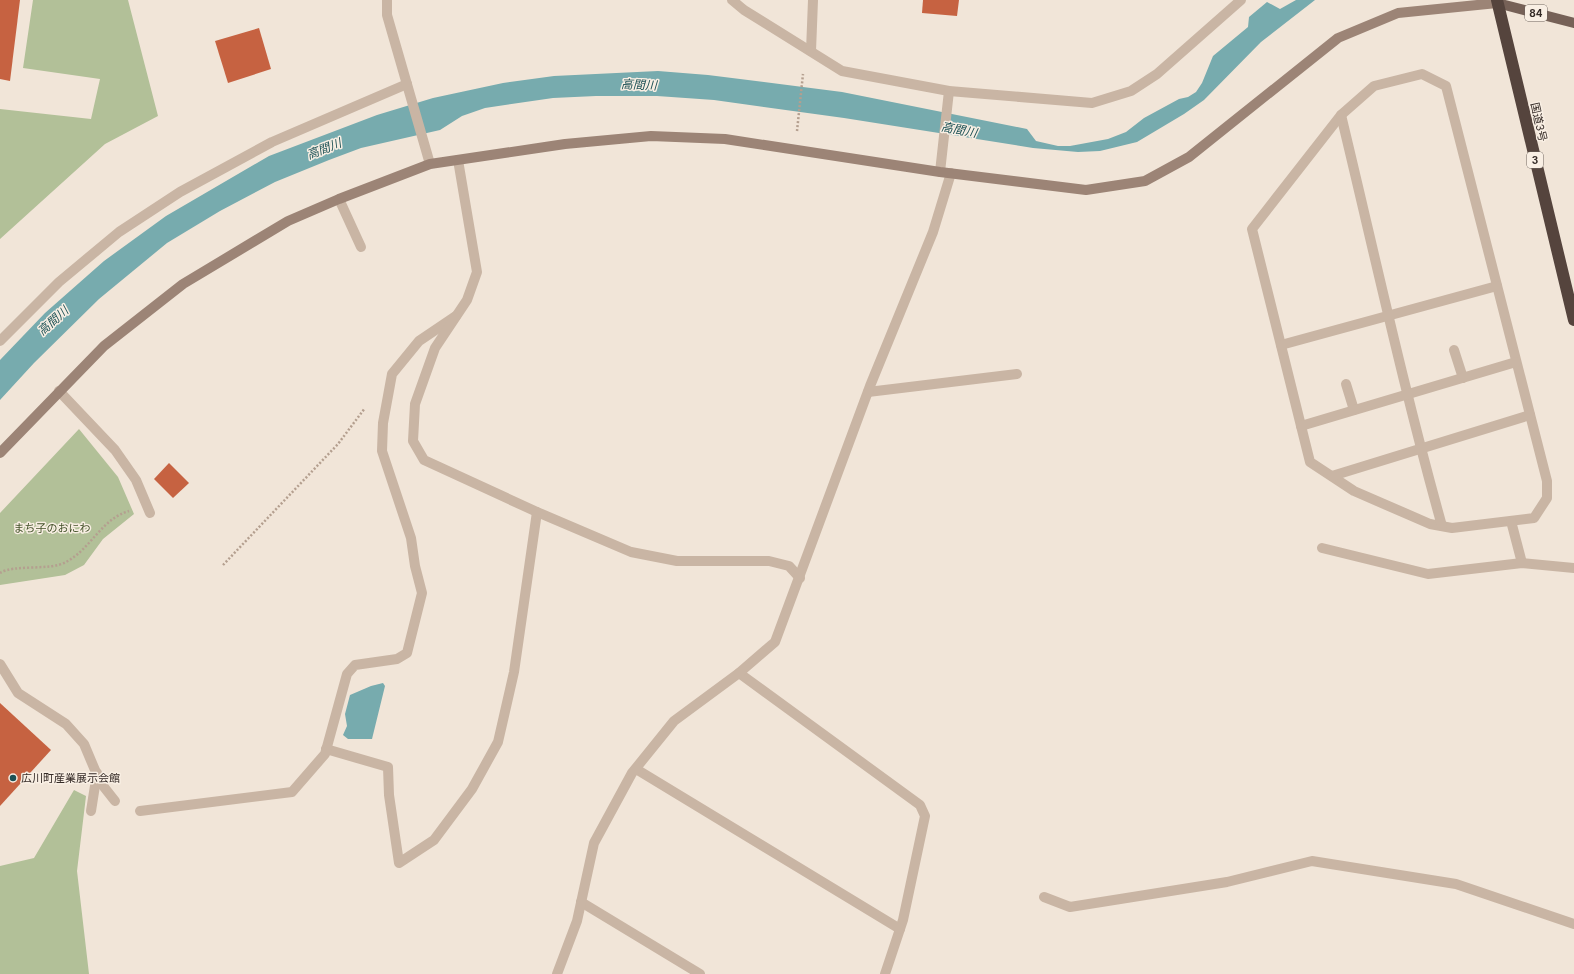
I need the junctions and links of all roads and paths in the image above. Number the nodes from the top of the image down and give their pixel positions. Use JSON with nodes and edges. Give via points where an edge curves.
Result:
{"nodes":[{"id":1,"x":387,"y":0,"type":"edge"},
{"id":2,"x":732,"y":0,"type":"edge"},
{"id":3,"x":813,"y":0,"type":"edge"},
{"id":4,"x":1241,"y":0,"type":"edge"},
{"id":5,"x":1497,"y":2,"type":"edge"},
{"id":6,"x":1574,"y":23,"type":"edge"},
{"id":7,"x":811,"y":51,"type":"junction"},
{"id":8,"x":803,"y":74,"type":"dead end"},
{"id":9,"x":407,"y":84,"type":"junction"},
{"id":10,"x":949,"y":91,"type":"junction"},
{"id":11,"x":1341,"y":115,"type":"junction"},
{"id":12,"x":797,"y":134,"type":"dead end"},
{"id":13,"x":458,"y":160,"type":"junction"},
{"id":14,"x":430,"y":164,"type":"junction"},
{"id":15,"x":940,"y":172,"type":"junction"},
{"id":16,"x":951,"y":173,"type":"junction"},
{"id":17,"x":339,"y":199,"type":"junction"},
{"id":18,"x":361,"y":247,"type":"dead end"},
{"id":19,"x":1497,"y":286,"type":"junction"},
{"id":20,"x":1389,"y":314,"type":"junction"},
{"id":21,"x":457,"y":315,"type":"junction"},
{"id":22,"x":1574,"y":320,"type":"edge"},
{"id":23,"x":0,"y":341,"type":"edge"},
{"id":24,"x":1281,"y":345,"type":"junction"},
{"id":25,"x":1454,"y":350,"type":"dead end"},
{"id":26,"x":1516,"y":362,"type":"junction"},
{"id":27,"x":1017,"y":374,"type":"dead end"},
{"id":28,"x":1463,"y":378,"type":"junction"},
{"id":29,"x":1346,"y":384,"type":"dead end"},
{"id":30,"x":59,"y":391,"type":"junction"},
{"id":31,"x":868,"y":392,"type":"junction"},
{"id":32,"x":1406,"y":395,"type":"junction"},
{"id":33,"x":369,"y":403,"type":"dead end"},
{"id":34,"x":1354,"y":410,"type":"junction"},
{"id":35,"x":1530,"y":415,"type":"junction"},
{"id":36,"x":1301,"y":426,"type":"junction"},
{"id":37,"x":1420,"y":449,"type":"junction"},
{"id":38,"x":0,"y":452,"type":"edge"},
{"id":39,"x":1332,"y":476,"type":"junction"},
{"id":40,"x":129,"y":510,"type":"dead end"},
{"id":41,"x":537,"y":512,"type":"junction"},
{"id":42,"x":150,"y":514,"type":"dead end"},
{"id":43,"x":1511,"y":521,"type":"junction"},
{"id":44,"x":1442,"y":526,"type":"junction"},
{"id":45,"x":1322,"y":548,"type":"dead end"},
{"id":46,"x":1522,"y":563,"type":"junction"},
{"id":47,"x":223,"y":565,"type":"dead end"},
{"id":48,"x":1574,"y":568,"type":"edge"},
{"id":49,"x":0,"y":573,"type":"edge"},
{"id":50,"x":800,"y":578,"type":"junction"},
{"id":51,"x":0,"y":664,"type":"edge"},
{"id":52,"x":739,"y":673,"type":"junction"},
{"id":53,"x":326,"y":749,"type":"junction"},
{"id":54,"x":636,"y":769,"type":"junction"},
{"id":55,"x":97,"y":773,"type":"junction"},
{"id":56,"x":115,"y":801,"type":"dead end"},
{"id":57,"x":91,"y":811,"type":"dead end"},
{"id":58,"x":140,"y":811,"type":"dead end"},
{"id":59,"x":1044,"y":897,"type":"dead end"},
{"id":60,"x":581,"y":902,"type":"junction"},
{"id":61,"x":1574,"y":924,"type":"edge"},
{"id":62,"x":900,"y":929,"type":"junction"},
{"id":63,"x":557,"y":974,"type":"edge"},
{"id":64,"x":700,"y":974,"type":"edge"},
{"id":65,"x":885,"y":974,"type":"edge"}],
"edges":[{"from":1,"to":9,"type":"street","via":[[387,15]]},
{"from":2,"to":7,"type":"street"},
{"from":3,"to":7,"type":"street"},
{"from":4,"to":10,"type":"street","via":[[1157,74],[1131,91],[1092,103]]},
{"from":5,"to":6,"type":"main road","number":"84"},
{"from":5,"to":16,"type":"street","via":[[1398,13],[1338,38],[1189,157],[1145,182],[1086,190]]},
{"from":5,"to":22,"type":"highway","name":"国道3号","number":"3"},
{"from":7,"to":10,"type":"street","via":[[842,70]]},
{"from":8,"to":12,"type":"path"},
{"from":9,"to":14,"type":"street"},
{"from":9,"to":23,"type":"street","via":[[272,142],[180,192],[119,232],[59,282]]},
{"from":10,"to":15,"type":"street"},
{"from":11,"to":19,"type":"street","via":[[1374,86],[1422,74],[1446,86]]},
{"from":11,"to":20,"type":"street"},
{"from":11,"to":24,"type":"street","via":[[1252,229]]},
{"from":13,"to":14,"type":"street"},
{"from":13,"to":15,"type":"street","via":[[565,144],[651,136],[725,139]]},
{"from":13,"to":21,"type":"street","via":[[477,272],[467,300]]},
{"from":14,"to":17,"type":"street"},
{"from":15,"to":16,"type":"street"},
{"from":16,"to":31,"type":"street","via":[[933,232]]},
{"from":17,"to":18,"type":"street"},
{"from":17,"to":30,"type":"street","via":[[288,221],[183,284],[104,346]]},
{"from":19,"to":20,"type":"street"},
{"from":19,"to":26,"type":"street"},
{"from":20,"to":24,"type":"street"},
{"from":20,"to":32,"type":"street"},
{"from":21,"to":41,"type":"street","via":[[435,348],[415,404],[413,441],[424,460]]},
{"from":21,"to":53,"type":"street","via":[[420,342],[392,374],[383,423],[382,451],[411,538],[414,566],[422,593],[407,653],[397,659],[355,665],[348,674]]},
{"from":24,"to":36,"type":"street"},
{"from":25,"to":28,"type":"street"},
{"from":26,"to":28,"type":"street"},
{"from":26,"to":35,"type":"street"},
{"from":27,"to":31,"type":"street"},
{"from":28,"to":32,"type":"street"},
{"from":29,"to":34,"type":"street"},
{"from":30,"to":38,"type":"street"},
{"from":30,"to":42,"type":"street","via":[[115,450],[136,480]]},
{"from":31,"to":50,"type":"street"},
{"from":32,"to":34,"type":"street"},
{"from":32,"to":37,"type":"street"},
{"from":33,"to":47,"type":"path","via":[[338,444]]},
{"from":34,"to":36,"type":"street"},
{"from":35,"to":37,"type":"street"},
{"from":35,"to":43,"type":"street","via":[[1546,481],[1547,498],[1534,518]]},
{"from":36,"to":39,"type":"street","via":[[1310,462]]},
{"from":37,"to":39,"type":"street"},
{"from":37,"to":44,"type":"street"},
{"from":39,"to":44,"type":"street","via":[[1354,491],[1430,524]]},
{"from":40,"to":49,"type":"path","via":[[118,514],[104,525],[81,553],[64,563]]},
{"from":41,"to":50,"type":"street","via":[[631,552],[677,561],[769,561],[789,566]]},
{"from":41,"to":53,"type":"street","via":[[514,672],[498,742],[472,789],[434,840],[399,863],[389,795],[388,768]]},
{"from":43,"to":44,"type":"street","via":[[1452,528]]},
{"from":43,"to":46,"type":"street"},
{"from":45,"to":46,"type":"street","via":[[1428,574]]},
{"from":46,"to":48,"type":"street"},
{"from":50,"to":52,"type":"street","via":[[775,642]]},
{"from":51,"to":55,"type":"street","via":[[18,693],[66,724],[84,744]]},
{"from":52,"to":54,"type":"street","via":[[674,720]]},
{"from":52,"to":62,"type":"street","via":[[920,805],[925,816]]},
{"from":53,"to":58,"type":"street","via":[[325,754],[292,792]]},
{"from":54,"to":60,"type":"street","via":[[594,843]]},
{"from":54,"to":62,"type":"street"},
{"from":55,"to":56,"type":"street","via":[[100,782]]},
{"from":55,"to":57,"type":"street"},
{"from":59,"to":61,"type":"street","via":[[1070,907],[1227,882],[1312,861],[1456,884]]},
{"from":60,"to":63,"type":"street","via":[[577,921]]},
{"from":60,"to":64,"type":"street"},
{"from":62,"to":65,"type":"street"}]}
